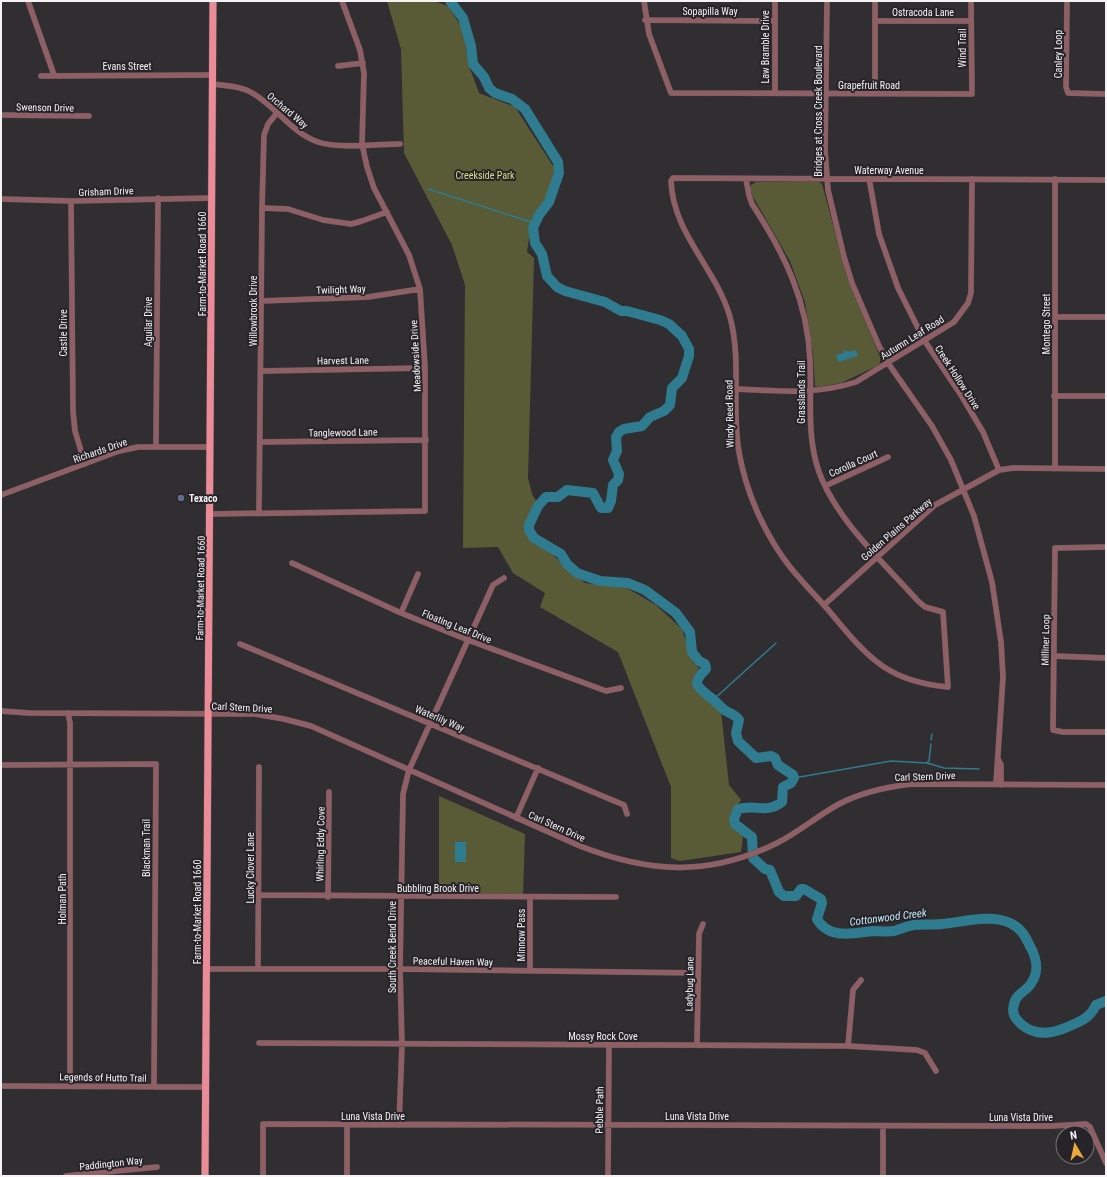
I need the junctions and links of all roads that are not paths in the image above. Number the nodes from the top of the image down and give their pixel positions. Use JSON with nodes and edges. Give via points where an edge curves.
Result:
{"nodes":[{"id":1,"x":28,"y":1,"type":"edge"},
{"id":2,"x":214,"y":1,"type":"edge"},
{"id":3,"x":342,"y":1,"type":"edge"},
{"id":4,"x":644,"y":1,"type":"edge"},
{"id":5,"x":774,"y":1,"type":"edge"},
{"id":6,"x":827,"y":1,"type":"edge"},
{"id":7,"x":875,"y":1,"type":"edge"},
{"id":8,"x":971,"y":1,"type":"edge"},
{"id":9,"x":1067,"y":1,"type":"edge"},
{"id":10,"x":645,"y":20,"type":"junction"},
{"id":11,"x":774,"y":21,"type":"junction"},
{"id":12,"x":875,"y":21,"type":"junction"},
{"id":13,"x":971,"y":21,"type":"junction"},
{"id":14,"x":363,"y":63,"type":"junction"},
{"id":15,"x":338,"y":66,"type":"dead end"},
{"id":16,"x":213,"y":75,"type":"junction"},
{"id":17,"x":41,"y":76,"type":"dead end"},
{"id":18,"x":54,"y":76,"type":"junction"},
{"id":19,"x":213,"y":84,"type":"junction"},
{"id":20,"x":774,"y":93,"type":"junction"},
{"id":21,"x":875,"y":93,"type":"junction"},
{"id":22,"x":827,"y":94,"type":"junction"},
{"id":23,"x":972,"y":94,"type":"joint"},
{"id":24,"x":1106,"y":94,"type":"edge"},
{"id":25,"x":277,"y":113,"type":"junction"},
{"id":26,"x":1,"y":115,"type":"edge"},
{"id":27,"x":89,"y":116,"type":"dead end"},
{"id":28,"x":362,"y":144,"type":"junction"},
{"id":29,"x":400,"y":144,"type":"dead end"},
{"id":30,"x":673,"y":178,"type":"joint"},
{"id":31,"x":827,"y":178,"type":"junction"},
{"id":32,"x":869,"y":178,"type":"junction"},
{"id":33,"x":746,"y":179,"type":"junction"},
{"id":34,"x":972,"y":179,"type":"junction"},
{"id":35,"x":1055,"y":179,"type":"junction"},
{"id":36,"x":1106,"y":180,"type":"edge"},
{"id":37,"x":158,"y":198,"type":"junction"},
{"id":38,"x":212,"y":198,"type":"junction"},
{"id":39,"x":1,"y":199,"type":"edge"},
{"id":40,"x":71,"y":201,"type":"junction"},
{"id":41,"x":262,"y":208,"type":"junction"},
{"id":42,"x":387,"y":212,"type":"junction"},
{"id":43,"x":420,"y":289,"type":"junction"},
{"id":44,"x":261,"y":301,"type":"junction"},
{"id":45,"x":1054,"y":317,"type":"junction"},
{"id":46,"x":1106,"y":317,"type":"edge"},
{"id":47,"x":924,"y":340,"type":"junction"},
{"id":48,"x":888,"y":363,"type":"junction"},
{"id":49,"x":425,"y":368,"type":"junction"},
{"id":50,"x":262,"y":371,"type":"junction"},
{"id":51,"x":737,"y":389,"type":"junction"},
{"id":52,"x":809,"y":392,"type":"junction"},
{"id":53,"x":1054,"y":396,"type":"junction"},
{"id":54,"x":1106,"y":396,"type":"edge"},
{"id":55,"x":426,"y":440,"type":"junction"},
{"id":56,"x":261,"y":442,"type":"junction"},
{"id":57,"x":156,"y":446,"type":"junction"},
{"id":58,"x":210,"y":448,"type":"junction"},
{"id":59,"x":888,"y":457,"type":"dead end"},
{"id":60,"x":85,"y":464,"type":"junction"},
{"id":61,"x":1055,"y":469,"type":"junction"},
{"id":62,"x":1106,"y":469,"type":"edge"},
{"id":63,"x":999,"y":470,"type":"junction"},
{"id":64,"x":825,"y":486,"type":"junction"},
{"id":65,"x":963,"y":490,"type":"junction"},
{"id":66,"x":1,"y":495,"type":"edge"},
{"id":67,"x":259,"y":513,"type":"junction"},
{"id":68,"x":211,"y":514,"type":"junction"},
{"id":69,"x":1106,"y":547,"type":"edge"},
{"id":70,"x":878,"y":557,"type":"junction"},
{"id":71,"x":292,"y":563,"type":"dead end"},
{"id":72,"x":418,"y":574,"type":"dead end"},
{"id":73,"x":504,"y":578,"type":"dead end"},
{"id":74,"x":824,"y":605,"type":"junction"},
{"id":75,"x":401,"y":613,"type":"junction"},
{"id":76,"x":468,"y":640,"type":"junction"},
{"id":77,"x":240,"y":644,"type":"dead end"},
{"id":78,"x":1054,"y":656,"type":"junction"},
{"id":79,"x":1106,"y":658,"type":"edge"},
{"id":80,"x":948,"y":687,"type":"joint"},
{"id":81,"x":620,"y":688,"type":"dead end"},
{"id":82,"x":1,"y":711,"type":"edge"},
{"id":83,"x":68,"y":713,"type":"junction"},
{"id":84,"x":208,"y":714,"type":"junction"},
{"id":85,"x":430,"y":724,"type":"junction"},
{"id":86,"x":1106,"y":732,"type":"edge"},
{"id":87,"x":1,"y":765,"type":"edge"},
{"id":88,"x":70,"y":765,"type":"junction"},
{"id":89,"x":259,"y":767,"type":"dead end"},
{"id":90,"x":538,"y":768,"type":"junction"},
{"id":91,"x":410,"y":770,"type":"junction"},
{"id":92,"x":998,"y":784,"type":"junction"},
{"id":93,"x":1106,"y":785,"type":"edge"},
{"id":94,"x":329,"y":792,"type":"dead end"},
{"id":95,"x":627,"y":814,"type":"dead end"},
{"id":96,"x":516,"y":818,"type":"junction"},
{"id":97,"x":259,"y":895,"type":"junction"},
{"id":98,"x":328,"y":897,"type":"junction"},
{"id":99,"x":401,"y":897,"type":"junction"},
{"id":100,"x":530,"y":898,"type":"junction"},
{"id":101,"x":616,"y":898,"type":"dead end"},
{"id":102,"x":703,"y":924,"type":"dead end"},
{"id":103,"x":207,"y":969,"type":"junction"},
{"id":104,"x":258,"y":969,"type":"junction"},
{"id":105,"x":400,"y":969,"type":"junction"},
{"id":106,"x":530,"y":971,"type":"junction"},
{"id":107,"x":698,"y":973,"type":"junction"},
{"id":108,"x":861,"y":980,"type":"dead end"},
{"id":109,"x":259,"y":1043,"type":"dead end"},
{"id":110,"x":402,"y":1045,"type":"junction"},
{"id":111,"x":609,"y":1045,"type":"junction"},
{"id":112,"x":697,"y":1045,"type":"junction"},
{"id":113,"x":848,"y":1046,"type":"junction"},
{"id":114,"x":936,"y":1071,"type":"dead end"},
{"id":115,"x":1,"y":1086,"type":"edge"},
{"id":116,"x":70,"y":1086,"type":"junction"},
{"id":117,"x":154,"y":1087,"type":"junction"},
{"id":118,"x":205,"y":1087,"type":"junction"},
{"id":119,"x":347,"y":1125,"type":"junction"},
{"id":120,"x":399,"y":1125,"type":"junction"},
{"id":121,"x":608,"y":1125,"type":"junction"},
{"id":122,"x":883,"y":1126,"type":"junction"},
{"id":123,"x":1106,"y":1163,"type":"edge"},
{"id":124,"x":157,"y":1167,"type":"dead end"},
{"id":125,"x":122,"y":1174,"type":"edge"},
{"id":126,"x":66,"y":1176,"type":"edge"},
{"id":127,"x":205,"y":1176,"type":"edge"},
{"id":128,"x":263,"y":1176,"type":"edge"},
{"id":129,"x":347,"y":1176,"type":"edge"},
{"id":130,"x":608,"y":1176,"type":"edge"},
{"id":131,"x":883,"y":1176,"type":"edge"}],
"edges":[{"from":1,"to":18,"type":"street"},
{"from":2,"to":16,"type":"main road","name":"Farm-to-Market Road 1660"},
{"from":3,"to":14,"type":"street","name":"Meadowside Drive"},
{"from":4,"to":10,"type":"street"},
{"from":5,"to":11,"type":"street","name":"Law Bramble Drive"},
{"from":6,"to":22,"type":"street","name":"Bridges at Cross Creek Boulevard"},
{"from":7,"to":12,"type":"street"},
{"from":8,"to":13,"type":"street","name":"Wind Trail"},
{"from":9,"to":24,"type":"street","name":"Canley Loop","via":[[1068,93]]},
{"from":10,"to":11,"type":"street","name":"Sopapilla Way"},
{"from":10,"to":20,"type":"street","name":"Grapefruit Road","via":[[671,93]]},
{"from":11,"to":20,"type":"street","name":"Law Bramble Drive"},
{"from":12,"to":13,"type":"street","name":"Ostracoda Lane"},
{"from":12,"to":21,"type":"street"},
{"from":13,"to":23,"type":"street","name":"Wind Trail"},
{"from":14,"to":15,"type":"street"},
{"from":14,"to":28,"type":"street","name":"Meadowside Drive"},
{"from":16,"to":18,"type":"street","name":"Evans Street"},
{"from":16,"to":19,"type":"main road","name":"Farm-to-Market Road 1660"},
{"from":17,"to":18,"type":"street","name":"Evans Street"},
{"from":19,"to":25,"type":"street","name":"Orchard Way","via":[[241,88],[254,94]]},
{"from":19,"to":38,"type":"main road","name":"Farm-to-Market Road 1660"},
{"from":20,"to":22,"type":"street","name":"Grapefruit Road"},
{"from":21,"to":22,"type":"street","name":"Grapefruit Road"},
{"from":21,"to":23,"type":"street","name":"Grapefruit Road"},
{"from":22,"to":31,"type":"street","name":"Bridges at Cross Creek Boulevard"},
{"from":25,"to":28,"type":"street","name":"Orchard Way","via":[[304,136],[318,142]]},
{"from":25,"to":41,"type":"street","name":"Willowbrook Drive","via":[[268,124],[264,135]]},
{"from":26,"to":27,"type":"street","name":"Swenson Drive"},
{"from":28,"to":29,"type":"street","name":"Orchard Way"},
{"from":28,"to":42,"type":"street","name":"Meadowside Drive","via":[[374,188]]},
{"from":30,"to":33,"type":"street","name":"Waterway Avenue"},
{"from":30,"to":51,"type":"street","name":"Windy Reed Road","via":[[673,191],[680,222],[717,285],[730,316]]},
{"from":31,"to":32,"type":"street","name":"Waterway Avenue"},
{"from":31,"to":33,"type":"street","name":"Waterway Avenue"},
{"from":31,"to":48,"type":"street","name":"Bridges at Cross Creek Boulevard","via":[[836,228],[852,282]]},
{"from":32,"to":34,"type":"street","name":"Waterway Avenue"},
{"from":32,"to":47,"type":"street","name":"Creek Hollow Drive","via":[[879,234],[898,288]]},
{"from":33,"to":52,"type":"street","name":"Grasslands Trail","via":[[752,204],[782,254],[801,298],[809,338]]},
{"from":34,"to":35,"type":"street","name":"Waterway Avenue"},
{"from":34,"to":47,"type":"street","name":"Autumn Leaf Road","via":[[971,293],[968,303],[954,322]]},
{"from":35,"to":36,"type":"street","name":"Waterway Avenue"},
{"from":35,"to":45,"type":"street","name":"Montego Street"},
{"from":37,"to":38,"type":"street","name":"Grisham Drive"},
{"from":37,"to":40,"type":"street","name":"Grisham Drive"},
{"from":37,"to":57,"type":"street","name":"Aguilar Drive"},
{"from":38,"to":58,"type":"main road","name":"Farm-to-Market Road 1660"},
{"from":39,"to":40,"type":"street","name":"Grisham Drive"},
{"from":40,"to":60,"type":"street","name":"Castle Drive","via":[[73,411],[75,431]]},
{"from":41,"to":42,"type":"street","via":[[288,209],[323,220],[351,224]]},
{"from":41,"to":44,"type":"street","name":"Willowbrook Drive"},
{"from":42,"to":43,"type":"street","name":"Meadowside Drive","via":[[408,254]]},
{"from":43,"to":44,"type":"street","name":"Twilight Way","via":[[368,297]]},
{"from":43,"to":49,"type":"street","name":"Meadowside Drive"},
{"from":44,"to":50,"type":"street","name":"Willowbrook Drive"},
{"from":45,"to":46,"type":"street"},
{"from":45,"to":53,"type":"street","name":"Montego Street"},
{"from":47,"to":48,"type":"street","name":"Autumn Leaf Road"},
{"from":47,"to":63,"type":"street","name":"Creek Hollow Drive","via":[[961,395],[982,432]]},
{"from":48,"to":52,"type":"street","name":"Autumn Leaf Road","via":[[856,382],[839,388]]},
{"from":48,"to":65,"type":"street","name":"Bridges at Cross Creek Boulevard","via":[[932,426],[951,460]]},
{"from":49,"to":50,"type":"street","name":"Harvest Lane"},
{"from":49,"to":55,"type":"street","name":"Meadowside Drive"},
{"from":50,"to":56,"type":"street","name":"Willowbrook Drive"},
{"from":51,"to":52,"type":"street","name":"Autumn Leaf Road"},
{"from":51,"to":74,"type":"street","name":"Windy Reed Road","via":[[739,452],[754,504],[790,567]]},
{"from":52,"to":64,"type":"street","name":"Grasslands Trail","via":[[814,452]]},
{"from":53,"to":54,"type":"street"},
{"from":53,"to":61,"type":"street","name":"Montego Street"},
{"from":55,"to":56,"type":"street","name":"Tanglewood Lane"},
{"from":55,"to":67,"type":"street","name":"Meadowside Drive","via":[[425,512]]},
{"from":56,"to":67,"type":"street","name":"Willowbrook Drive"},
{"from":57,"to":58,"type":"street","name":"Richards Drive"},
{"from":57,"to":60,"type":"street","name":"Richards Drive","via":[[119,451]]},
{"from":58,"to":68,"type":"main road","name":"Farm-to-Market Road 1660"},
{"from":59,"to":64,"type":"street","name":"Corolla Court"},
{"from":60,"to":66,"type":"street","name":"Richards Drive"},
{"from":61,"to":62,"type":"street","name":"Golden Plains Parkway"},
{"from":61,"to":63,"type":"street","name":"Golden Plains Parkway"},
{"from":63,"to":65,"type":"street","name":"Golden Plains Parkway"},
{"from":64,"to":70,"type":"street","name":"Grasslands Trail","via":[[849,524]]},
{"from":65,"to":70,"type":"street","name":"Golden Plains Parkway","via":[[935,506]]},
{"from":65,"to":92,"type":"street","name":"Bridges at Cross Creek Boulevard","via":[[985,551],[1001,642],[1003,677],[996,765]]},
{"from":67,"to":68,"type":"street","name":"Meadowside Drive"},
{"from":68,"to":84,"type":"main road","name":"Farm-to-Market Road 1660"},
{"from":69,"to":78,"type":"street","name":"Milliner Loop","via":[[1055,548]]},
{"from":70,"to":74,"type":"street","name":"Golden Plains Parkway"},
{"from":70,"to":80,"type":"street","name":"Grasslands Trail","via":[[925,607],[943,612]]},
{"from":71,"to":75,"type":"street","name":"Floating Leaf Drive"},
{"from":72,"to":75,"type":"street"},
{"from":73,"to":76,"type":"street","name":"South Creek Bend Drive","via":[[493,585]]},
{"from":74,"to":80,"type":"street","name":"Windy Reed Road","via":[[865,651],[884,667],[904,677]]},
{"from":75,"to":76,"type":"street","name":"Floating Leaf Drive"},
{"from":76,"to":81,"type":"street","name":"Floating Leaf Drive","via":[[606,691]]},
{"from":76,"to":85,"type":"street","name":"South Creek Bend Drive"},
{"from":77,"to":85,"type":"street","name":"Waterlily Way"},
{"from":78,"to":79,"type":"street"},
{"from":78,"to":86,"type":"street","name":"Milliner Loop","via":[[1053,730]]},
{"from":82,"to":83,"type":"street","name":"Carl Stern Drive"},
{"from":83,"to":84,"type":"street","name":"Carl Stern Drive"},
{"from":83,"to":88,"type":"street","name":"Holman Path"},
{"from":84,"to":91,"type":"street","name":"Carl Stern Drive","via":[[255,714],[311,726]]},
{"from":84,"to":103,"type":"main road","name":"Farm-to-Market Road 1660"},
{"from":85,"to":90,"type":"street","name":"Waterlily Way"},
{"from":85,"to":91,"type":"street","name":"South Creek Bend Drive"},
{"from":87,"to":88,"type":"street","name":"Blackman Trail"},
{"from":88,"to":116,"type":"street","name":"Holman Path"},
{"from":88,"to":117,"type":"street","name":"Blackman Trail","via":[[156,764]]},
{"from":89,"to":97,"type":"street","name":"Lucky Clover Lane"},
{"from":90,"to":95,"type":"street","name":"Waterlily Way","via":[[624,805]]},
{"from":90,"to":96,"type":"street"},
{"from":91,"to":96,"type":"street","name":"Carl Stern Drive"},
{"from":91,"to":99,"type":"street","name":"South Creek Bend Drive","via":[[403,794]]},
{"from":92,"to":93,"type":"street","name":"Carl Stern Drive"},
{"from":92,"to":96,"type":"street","name":"Carl Stern Drive","via":[[911,784],[872,790],[838,804],[777,843],[733,861],[688,868],[670,868],[610,858]]},
{"from":94,"to":98,"type":"street","name":"Whirling Eddy Cove"},
{"from":97,"to":98,"type":"street","name":"Bubbling Brook Drive"},
{"from":97,"to":104,"type":"street","name":"Lucky Clover Lane"},
{"from":98,"to":99,"type":"street","name":"Bubbling Brook Drive"},
{"from":99,"to":100,"type":"street","name":"Bubbling Brook Drive"},
{"from":99,"to":105,"type":"street","name":"South Creek Bend Drive"},
{"from":100,"to":101,"type":"street","name":"Bubbling Brook Drive"},
{"from":100,"to":106,"type":"street","name":"Minnow Pass"},
{"from":102,"to":107,"type":"street","name":"Ladybug Lane","via":[[699,934]]},
{"from":103,"to":104,"type":"street","name":"Peaceful Haven Way"},
{"from":103,"to":118,"type":"main road","name":"Farm-to-Market Road 1660"},
{"from":104,"to":105,"type":"street","name":"Peaceful Haven Way"},
{"from":105,"to":106,"type":"street","name":"Peaceful Haven Way"},
{"from":105,"to":110,"type":"street","name":"South Creek Bend Drive"},
{"from":106,"to":107,"type":"street","name":"Peaceful Haven Way"},
{"from":107,"to":112,"type":"street","name":"Ladybug Lane"},
{"from":108,"to":113,"type":"street","via":[[852,990]]},
{"from":109,"to":110,"type":"street","name":"Mossy Rock Cove"},
{"from":110,"to":111,"type":"street","name":"Mossy Rock Cove"},
{"from":110,"to":120,"type":"street","name":"South Creek Bend Drive"},
{"from":111,"to":112,"type":"street","name":"Mossy Rock Cove"},
{"from":111,"to":121,"type":"street","name":"Pebble Path"},
{"from":112,"to":113,"type":"street","name":"Mossy Rock Cove"},
{"from":113,"to":114,"type":"street","name":"Mossy Rock Cove","via":[[917,1050],[925,1053]]},
{"from":115,"to":116,"type":"street","name":"Legends of Hutto Trail"},
{"from":116,"to":117,"type":"street","name":"Legends of Hutto Trail"},
{"from":117,"to":118,"type":"street","name":"Legends of Hutto Trail"},
{"from":118,"to":127,"type":"main road","name":"Farm-to-Market Road 1660"},
{"from":119,"to":120,"type":"street","name":"Luna Vista Drive"},
{"from":119,"to":128,"type":"street","name":"Luna Vista Drive","via":[[263,1124]]},
{"from":119,"to":129,"type":"street"},
{"from":120,"to":121,"type":"street","name":"Luna Vista Drive"},
{"from":121,"to":122,"type":"street","name":"Luna Vista Drive"},
{"from":121,"to":130,"type":"street","name":"Pebble Path"},
{"from":122,"to":123,"type":"street","name":"Luna Vista Drive","via":[[1086,1124],[1090,1127]]},
{"from":122,"to":131,"type":"street"},
{"from":124,"to":125,"type":"street","name":"Paddington Way"},
{"from":125,"to":126,"type":"street","name":"Paddington Way"}]}
